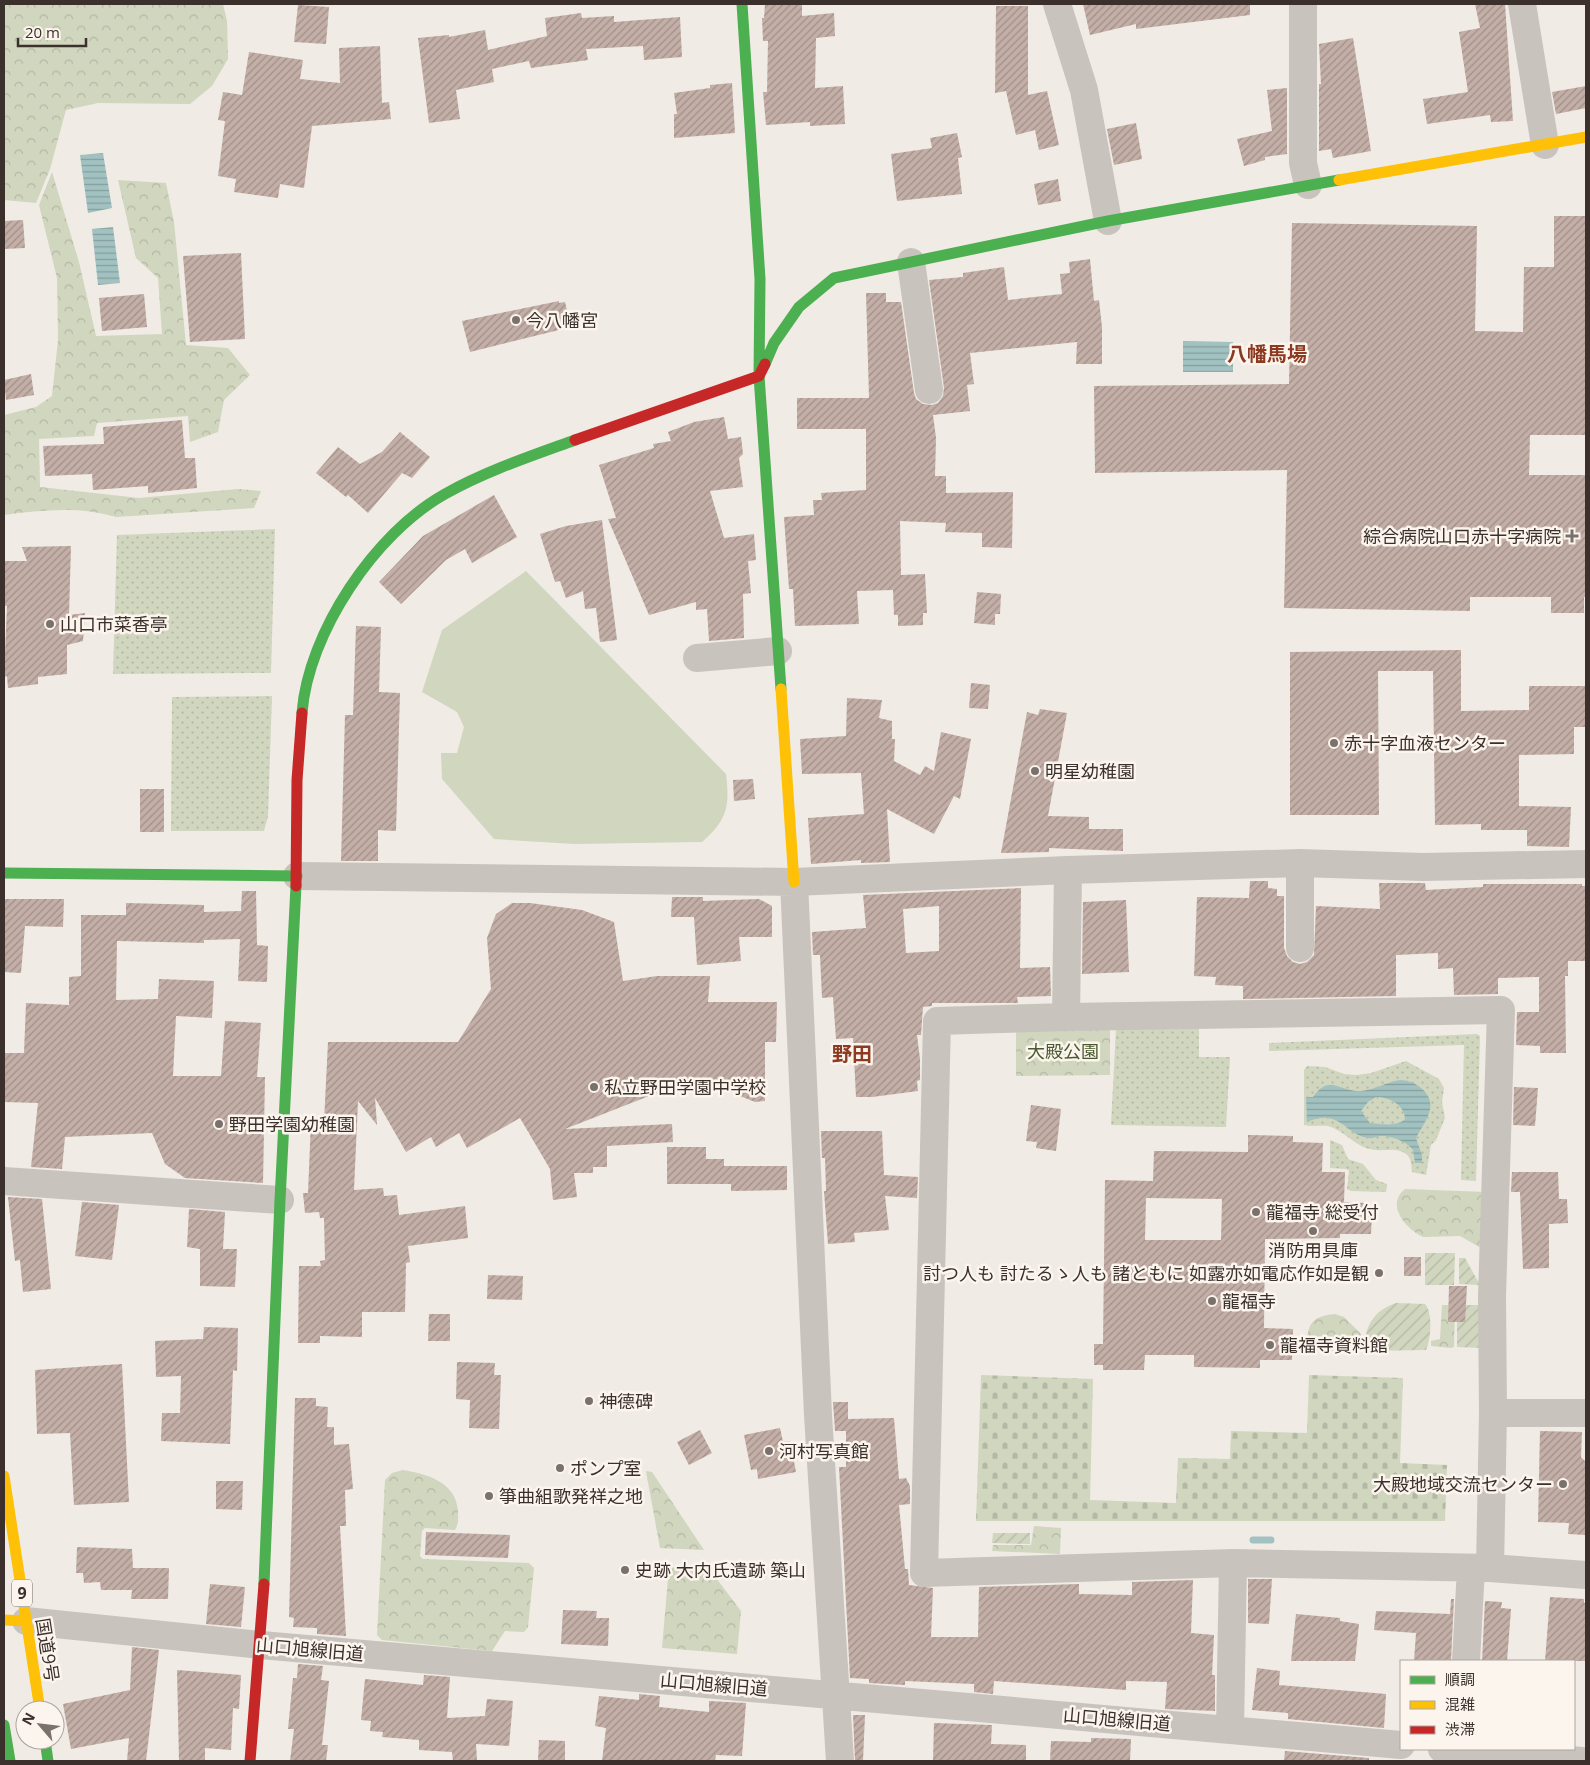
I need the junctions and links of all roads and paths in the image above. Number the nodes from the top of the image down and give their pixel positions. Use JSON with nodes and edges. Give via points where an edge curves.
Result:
{"nodes":[{"id":1,"x":742,"y":4,"type":"edge"},
{"id":2,"x":1057,"y":4,"type":"edge"},
{"id":3,"x":1303,"y":4,"type":"edge"},
{"id":4,"x":1522,"y":4,"type":"edge"},
{"id":5,"x":1586,"y":137,"type":"edge"},
{"id":6,"x":1545,"y":145,"type":"junction"},
{"id":7,"x":1308,"y":185,"type":"junction"},
{"id":8,"x":1108,"y":221,"type":"junction"},
{"id":9,"x":911,"y":262,"type":"junction"},
{"id":10,"x":759,"y":376,"type":"junction"},
{"id":11,"x":929,"y":390,"type":"dead end"},
{"id":12,"x":778,"y":651,"type":"junction"},
{"id":13,"x":697,"y":658,"type":"dead end"},
{"id":14,"x":1300,"y":863,"type":"junction"},
{"id":15,"x":1586,"y":864,"type":"edge"},
{"id":16,"x":1068,"y":870,"type":"junction"},
{"id":17,"x":4,"y":873,"type":"edge"},
{"id":18,"x":297,"y":876,"type":"junction"},
{"id":19,"x":794,"y":882,"type":"junction"},
{"id":20,"x":1300,"y":948,"type":"dead end"},
{"id":21,"x":1066,"y":1017,"type":"junction"},
{"id":22,"x":4,"y":1181,"type":"edge"},
{"id":23,"x":280,"y":1200,"type":"junction"},
{"id":24,"x":1493,"y":1413,"type":"junction"},
{"id":25,"x":1586,"y":1413,"type":"edge"},
{"id":26,"x":4,"y":1476,"type":"edge"},
{"id":27,"x":1233,"y":1563,"type":"junction"},
{"id":28,"x":1480,"y":1568,"type":"junction"},
{"id":29,"x":1586,"y":1576,"type":"edge"},
{"id":30,"x":15,"y":1621,"type":"edge"},
{"id":31,"x":261,"y":1645,"type":"junction"},
{"id":32,"x":1466,"y":1660,"type":"edge"},
{"id":33,"x":835,"y":1694,"type":"junction"},
{"id":34,"x":37,"y":1700,"type":"edge"},
{"id":35,"x":4,"y":1725,"type":"edge"},
{"id":36,"x":1230,"y":1729,"type":"junction"},
{"id":37,"x":1400,"y":1745,"type":"edge"},
{"id":38,"x":1321,"y":1749,"type":"edge"},
{"id":39,"x":1465,"y":1750,"type":"edge"},
{"id":40,"x":10,"y":1761,"type":"edge"},
{"id":41,"x":250,"y":1761,"type":"edge"},
{"id":42,"x":840,"y":1761,"type":"edge"},
{"id":43,"x":1582,"y":1761,"type":"edge"}],
"edges":[{"from":1,"to":10,"type":"main road","via":[[760,279]]},
{"from":2,"to":8,"type":"street","via":[[1084,90]]},
{"from":3,"to":7,"type":"street","via":[[1303,164]]},
{"from":4,"to":6,"type":"street"},
{"from":5,"to":6,"type":"main road"},
{"from":6,"to":7,"type":"main road"},
{"from":7,"to":8,"type":"main road"},
{"from":8,"to":9,"type":"main road"},
{"from":9,"to":10,"type":"main road","via":[[834,278],[799,307],[774,343]]},
{"from":9,"to":11,"type":"street"},
{"from":10,"to":12,"type":"main road"},
{"from":10,"to":18,"type":"main road","via":[[513,462],[444,494],[397,529],[343,596],[321,638],[304,690],[297,780]]},
{"from":12,"to":13,"type":"street"},
{"from":12,"to":19,"type":"main road"},
{"from":14,"to":15,"type":"street","via":[[1423,867]]},
{"from":14,"to":16,"type":"street"},
{"from":14,"to":20,"type":"street"},
{"from":16,"to":19,"type":"street"},
{"from":16,"to":21,"type":"street"},
{"from":17,"to":18,"type":"main road"},
{"from":18,"to":19,"type":"street"},
{"from":18,"to":23,"type":"main road"},
{"from":19,"to":33,"type":"street"},
{"from":21,"to":24,"type":"street","via":[[1501,1010],[1492,1296]]},
{"from":21,"to":27,"type":"street","via":[[937,1021],[924,1572]]},
{"from":22,"to":23,"type":"street"},
{"from":23,"to":31,"type":"main road"},
{"from":24,"to":25,"type":"street"},
{"from":24,"to":28,"type":"street"},
{"from":26,"to":30,"type":"main road","name":"国道9号","number":"9"},
{"from":27,"to":28,"type":"street"},
{"from":27,"to":36,"type":"street"},
{"from":28,"to":29,"type":"street"},
{"from":28,"to":32,"type":"street"},
{"from":30,"to":31,"type":"street","name":"山口旭線旧道"},
{"from":30,"to":34,"type":"main road","name":"国道9号","number":"9"},
{"from":31,"to":33,"type":"street","name":"山口旭線旧道"},
{"from":31,"to":41,"type":"main road"},
{"from":33,"to":36,"type":"street","name":"山口旭線旧道"},
{"from":33,"to":42,"type":"street"},
{"from":35,"to":40,"type":"main road"},
{"from":36,"to":38,"type":"street","name":"山口旭線旧道"},
{"from":37,"to":38,"type":"street","name":"山口旭線旧道"},
{"from":39,"to":43,"type":"street"}]}
